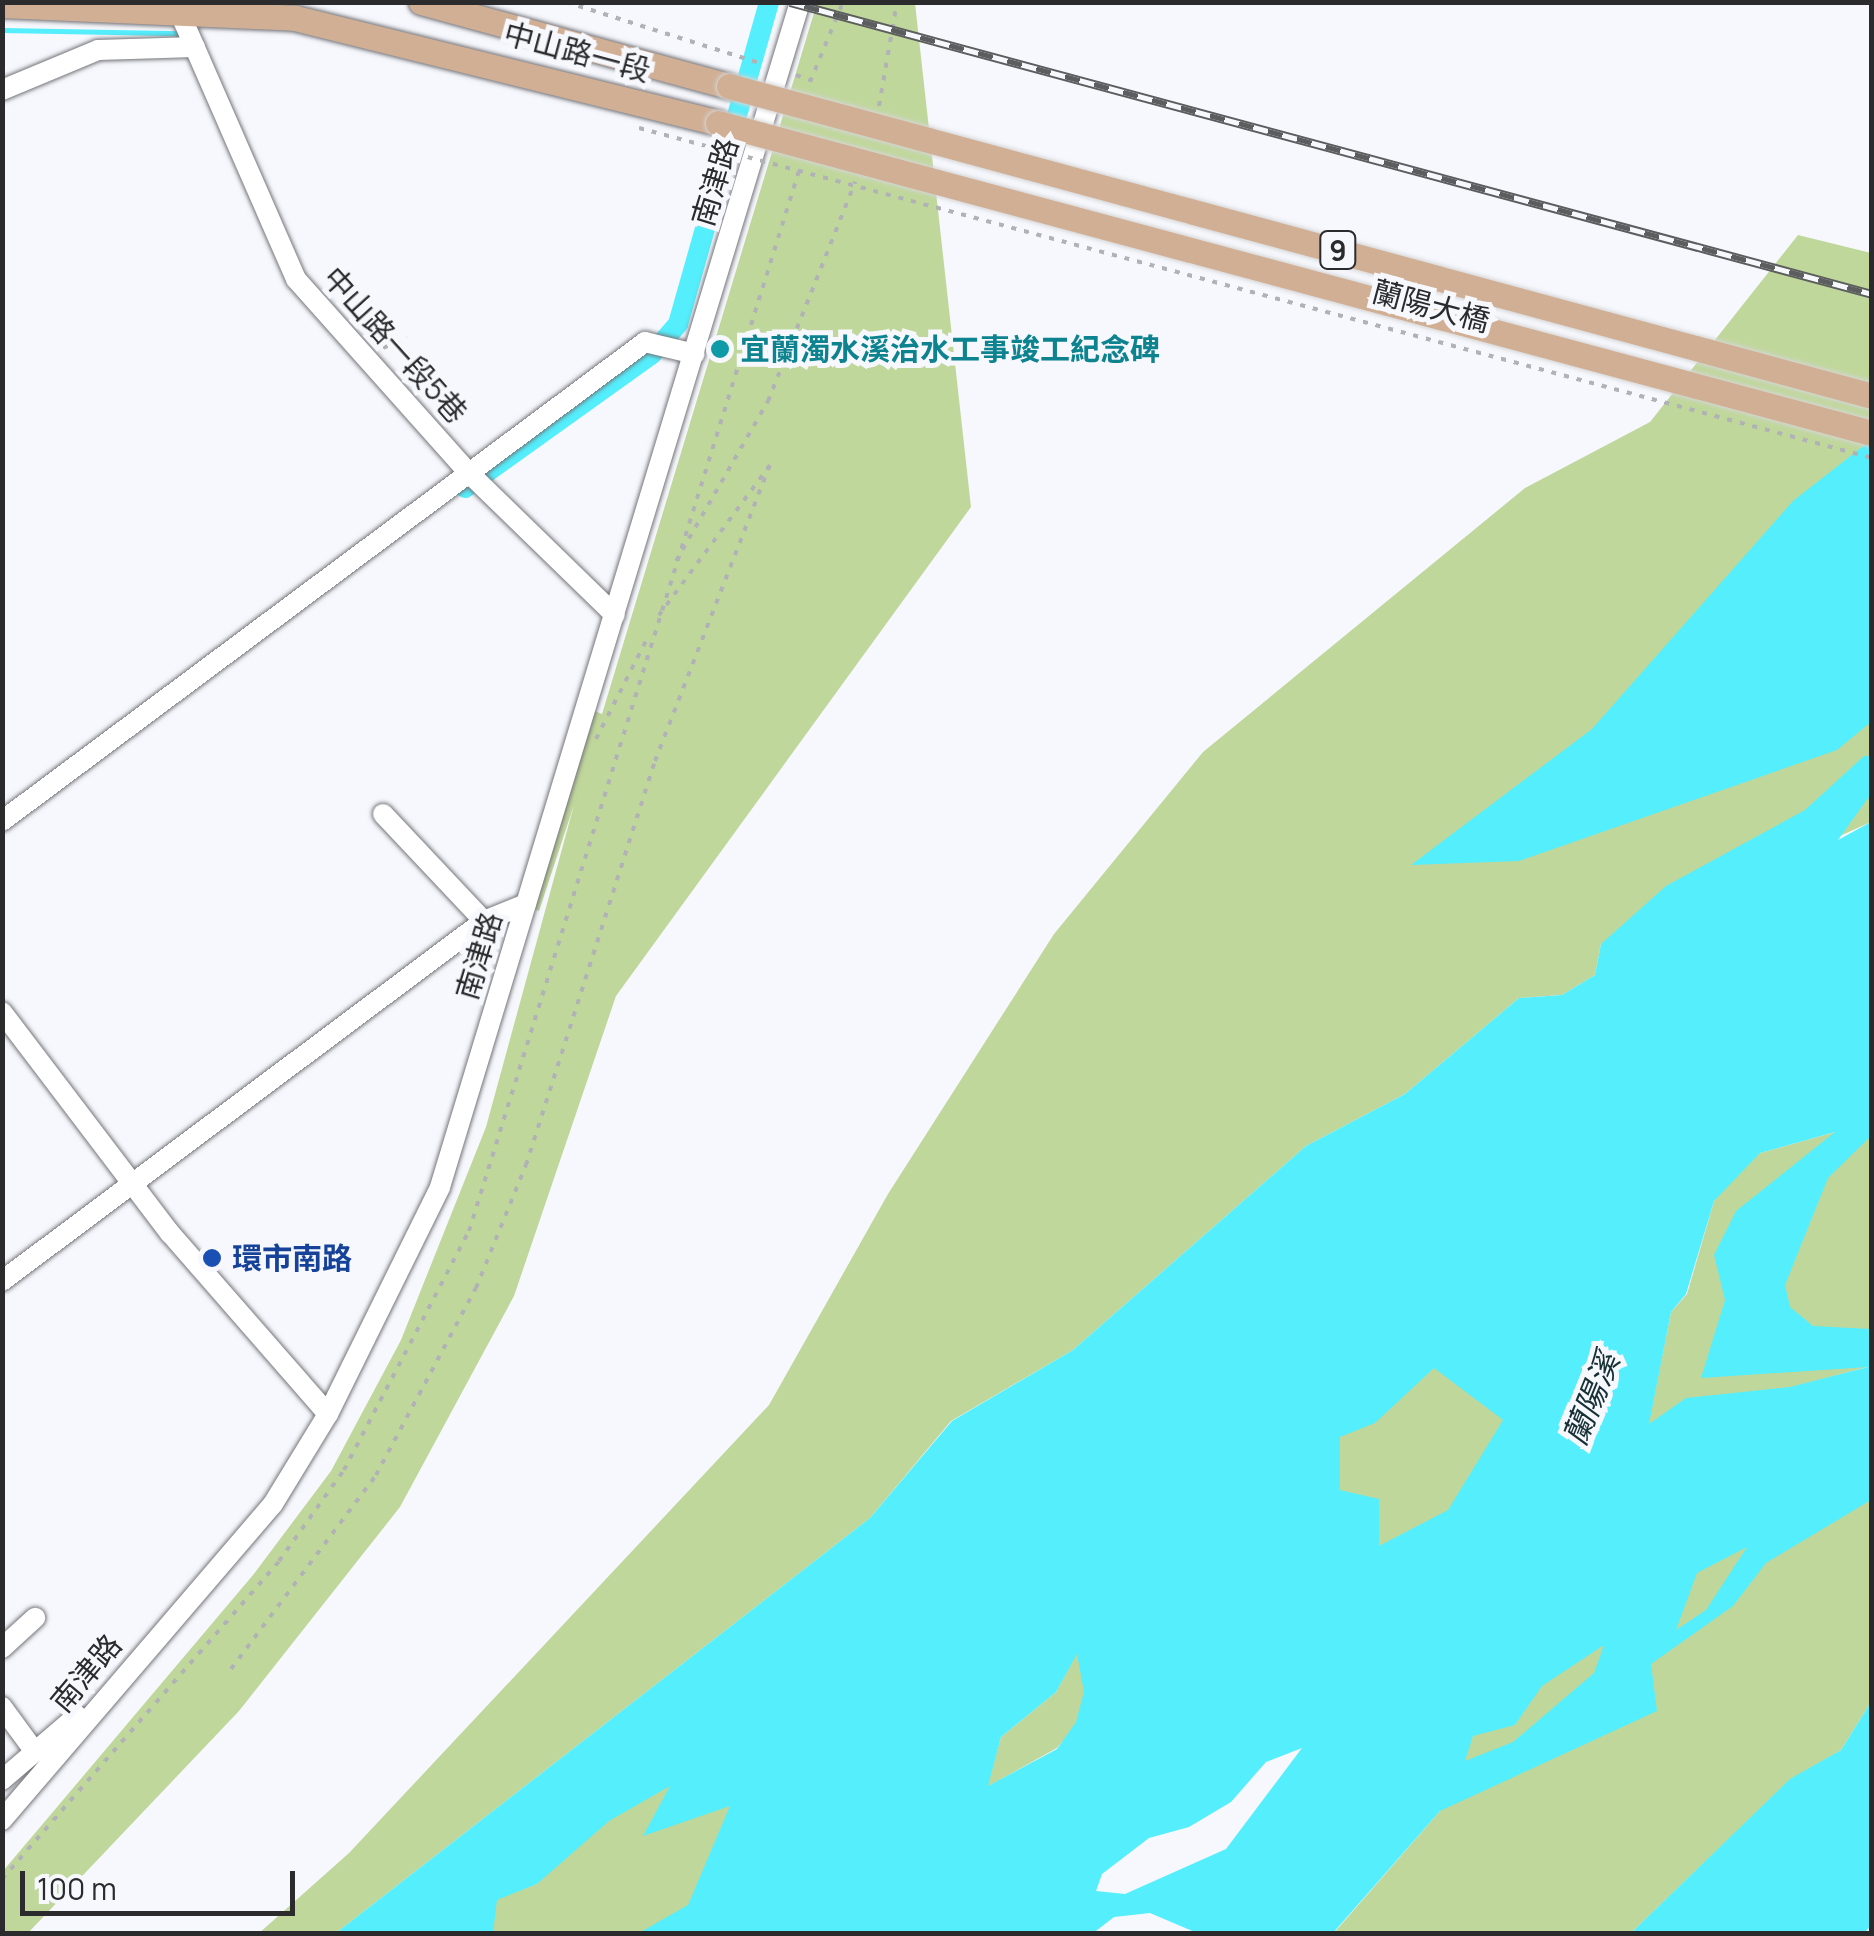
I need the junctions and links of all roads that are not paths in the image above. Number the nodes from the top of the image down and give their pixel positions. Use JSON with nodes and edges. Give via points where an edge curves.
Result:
{"nodes":[{"id":1,"x":422,"y":2,"type":"edge"},
{"id":2,"x":800,"y":2,"type":"edge"},
{"id":3,"x":2,"y":5,"type":"edge"},
{"id":4,"x":178,"y":9,"type":"junction"},
{"id":5,"x":195,"y":47,"type":"junction"},
{"id":6,"x":2,"y":90,"type":"edge"},
{"id":7,"x":806,"y":98,"type":"joint"},
{"id":8,"x":803,"y":159,"type":"joint"},
{"id":9,"x":696,"y":354,"type":"junction"},
{"id":10,"x":1872,"y":396,"type":"edge"},
{"id":11,"x":1872,"y":433,"type":"edge"},
{"id":12,"x":477,"y":481,"type":"junction"},
{"id":13,"x":615,"y":615,"type":"junction"},
{"id":14,"x":383,"y":814,"type":"dead end"},
{"id":15,"x":2,"y":822,"type":"edge"},
{"id":16,"x":526,"y":904,"type":"junction"},
{"id":17,"x":484,"y":921,"type":"junction"},
{"id":18,"x":2,"y":1012,"type":"edge"},
{"id":19,"x":132,"y":1184,"type":"junction"},
{"id":20,"x":2,"y":1282,"type":"edge"},
{"id":21,"x":328,"y":1414,"type":"junction"},
{"id":22,"x":35,"y":1618,"type":"dead end"},
{"id":23,"x":2,"y":1648,"type":"edge"},
{"id":24,"x":120,"y":1678,"type":"junction"},
{"id":25,"x":2,"y":1707,"type":"edge"},
{"id":26,"x":35,"y":1752,"type":"junction"},
{"id":27,"x":2,"y":1780,"type":"edge"},
{"id":28,"x":2,"y":1820,"type":"edge"}],
"edges":[{"from":1,"to":7,"type":"main road","name":"中山路一段","number":"9","bridge":true,"via":[[729,86]]},
{"from":2,"to":9,"type":"street","name":"南津路"},
{"from":3,"to":4,"type":"main road","name":"中山路一段","number":"9"},
{"from":4,"to":5,"type":"street","name":"中山路一段5巷"},
{"from":4,"to":8,"type":"main road","name":"中山路一段","number":"9","bridge":true,"via":[[295,18]]},
{"from":5,"to":6,"type":"street","via":[[98,50]]},
{"from":5,"to":12,"type":"street","name":"中山路一段5巷","via":[[296,278]]},
{"from":7,"to":10,"type":"main road","name":"蘭陽大橋","number":"9","bridge":true},
{"from":8,"to":11,"type":"main road","name":"蘭陽大橋","number":"9","bridge":true},
{"from":9,"to":12,"type":"street","via":[[661,346]]},
{"from":9,"to":13,"type":"street","name":"南津路"},
{"from":12,"to":13,"type":"street","name":"中山路一段5巷"},
{"from":12,"to":15,"type":"street"},
{"from":13,"to":16,"type":"street","name":"南津路"},
{"from":14,"to":17,"type":"street"},
{"from":16,"to":17,"type":"street"},
{"from":16,"to":21,"type":"street","name":"南津路","via":[[440,1188]]},
{"from":17,"to":19,"type":"street"},
{"from":18,"to":19,"type":"street"},
{"from":19,"to":20,"type":"street"},
{"from":19,"to":21,"type":"street"},
{"from":21,"to":24,"type":"street","name":"南津路","via":[[274,1504]]},
{"from":22,"to":23,"type":"street"},
{"from":24,"to":26,"type":"street"},
{"from":24,"to":28,"type":"street","name":"南津路"},
{"from":25,"to":26,"type":"street"},
{"from":26,"to":27,"type":"street"}]}
